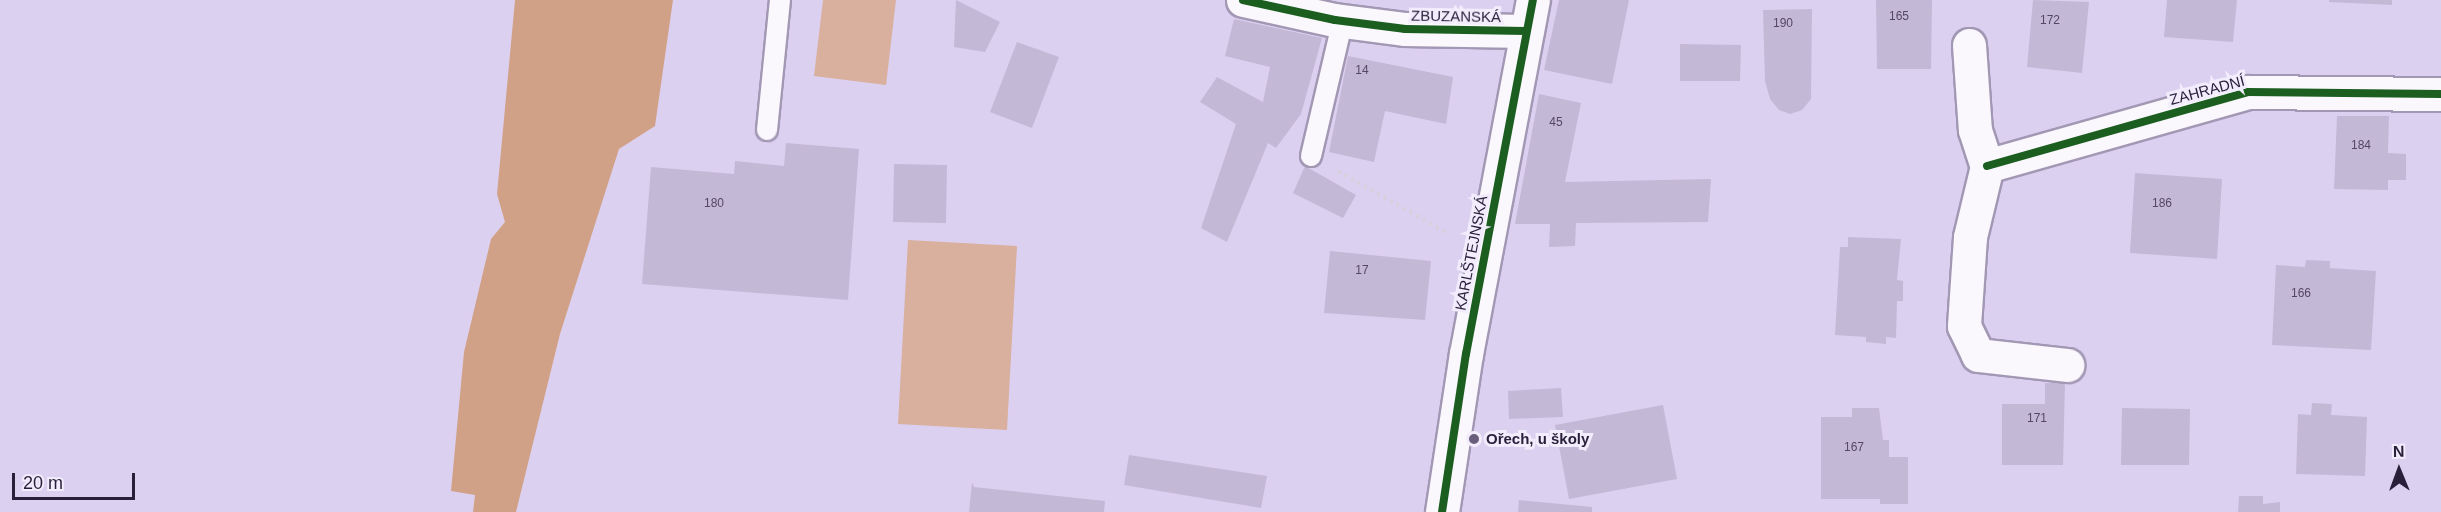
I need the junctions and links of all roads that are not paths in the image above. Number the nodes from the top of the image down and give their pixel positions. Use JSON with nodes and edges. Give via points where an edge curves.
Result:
{"nodes":[{"id":1,"x":780,"y":0,"type":"edge"},
{"id":2,"x":1243,"y":0,"type":"edge"},
{"id":3,"x":1530,"y":15,"type":"edge"},
{"id":4,"x":1339,"y":37,"type":"dead end"},
{"id":5,"x":1969,"y":45,"type":"dead end"},
{"id":6,"x":2441,"y":94,"type":"edge"},
{"id":7,"x":767,"y":130,"type":"dead end"},
{"id":8,"x":1311,"y":156,"type":"road end"},
{"id":9,"x":1987,"y":166,"type":"junction"},
{"id":10,"x":2067,"y":365,"type":"dead end"},
{"id":11,"x":1442,"y":512,"type":"edge"}],
"edges":[{"from":1,"to":7,"type":"lane"},
{"from":2,"to":3,"type":"street","name":"ZBUZANSKÁ","via":[[1335,20],[1404,29]]},
{"from":3,"to":11,"type":"street","name":"KARLŠTEJNSKÁ","via":[[1466,354]]},
{"from":4,"to":8,"type":"lane"},
{"from":5,"to":9,"type":"street","via":[[1975,130]]},
{"from":6,"to":9,"type":"street","name":"ZAHRADNÍ","via":[[2248,92]]},
{"from":9,"to":10,"type":"street","via":[[1970,237],[1964,326],[1978,355]]}]}
